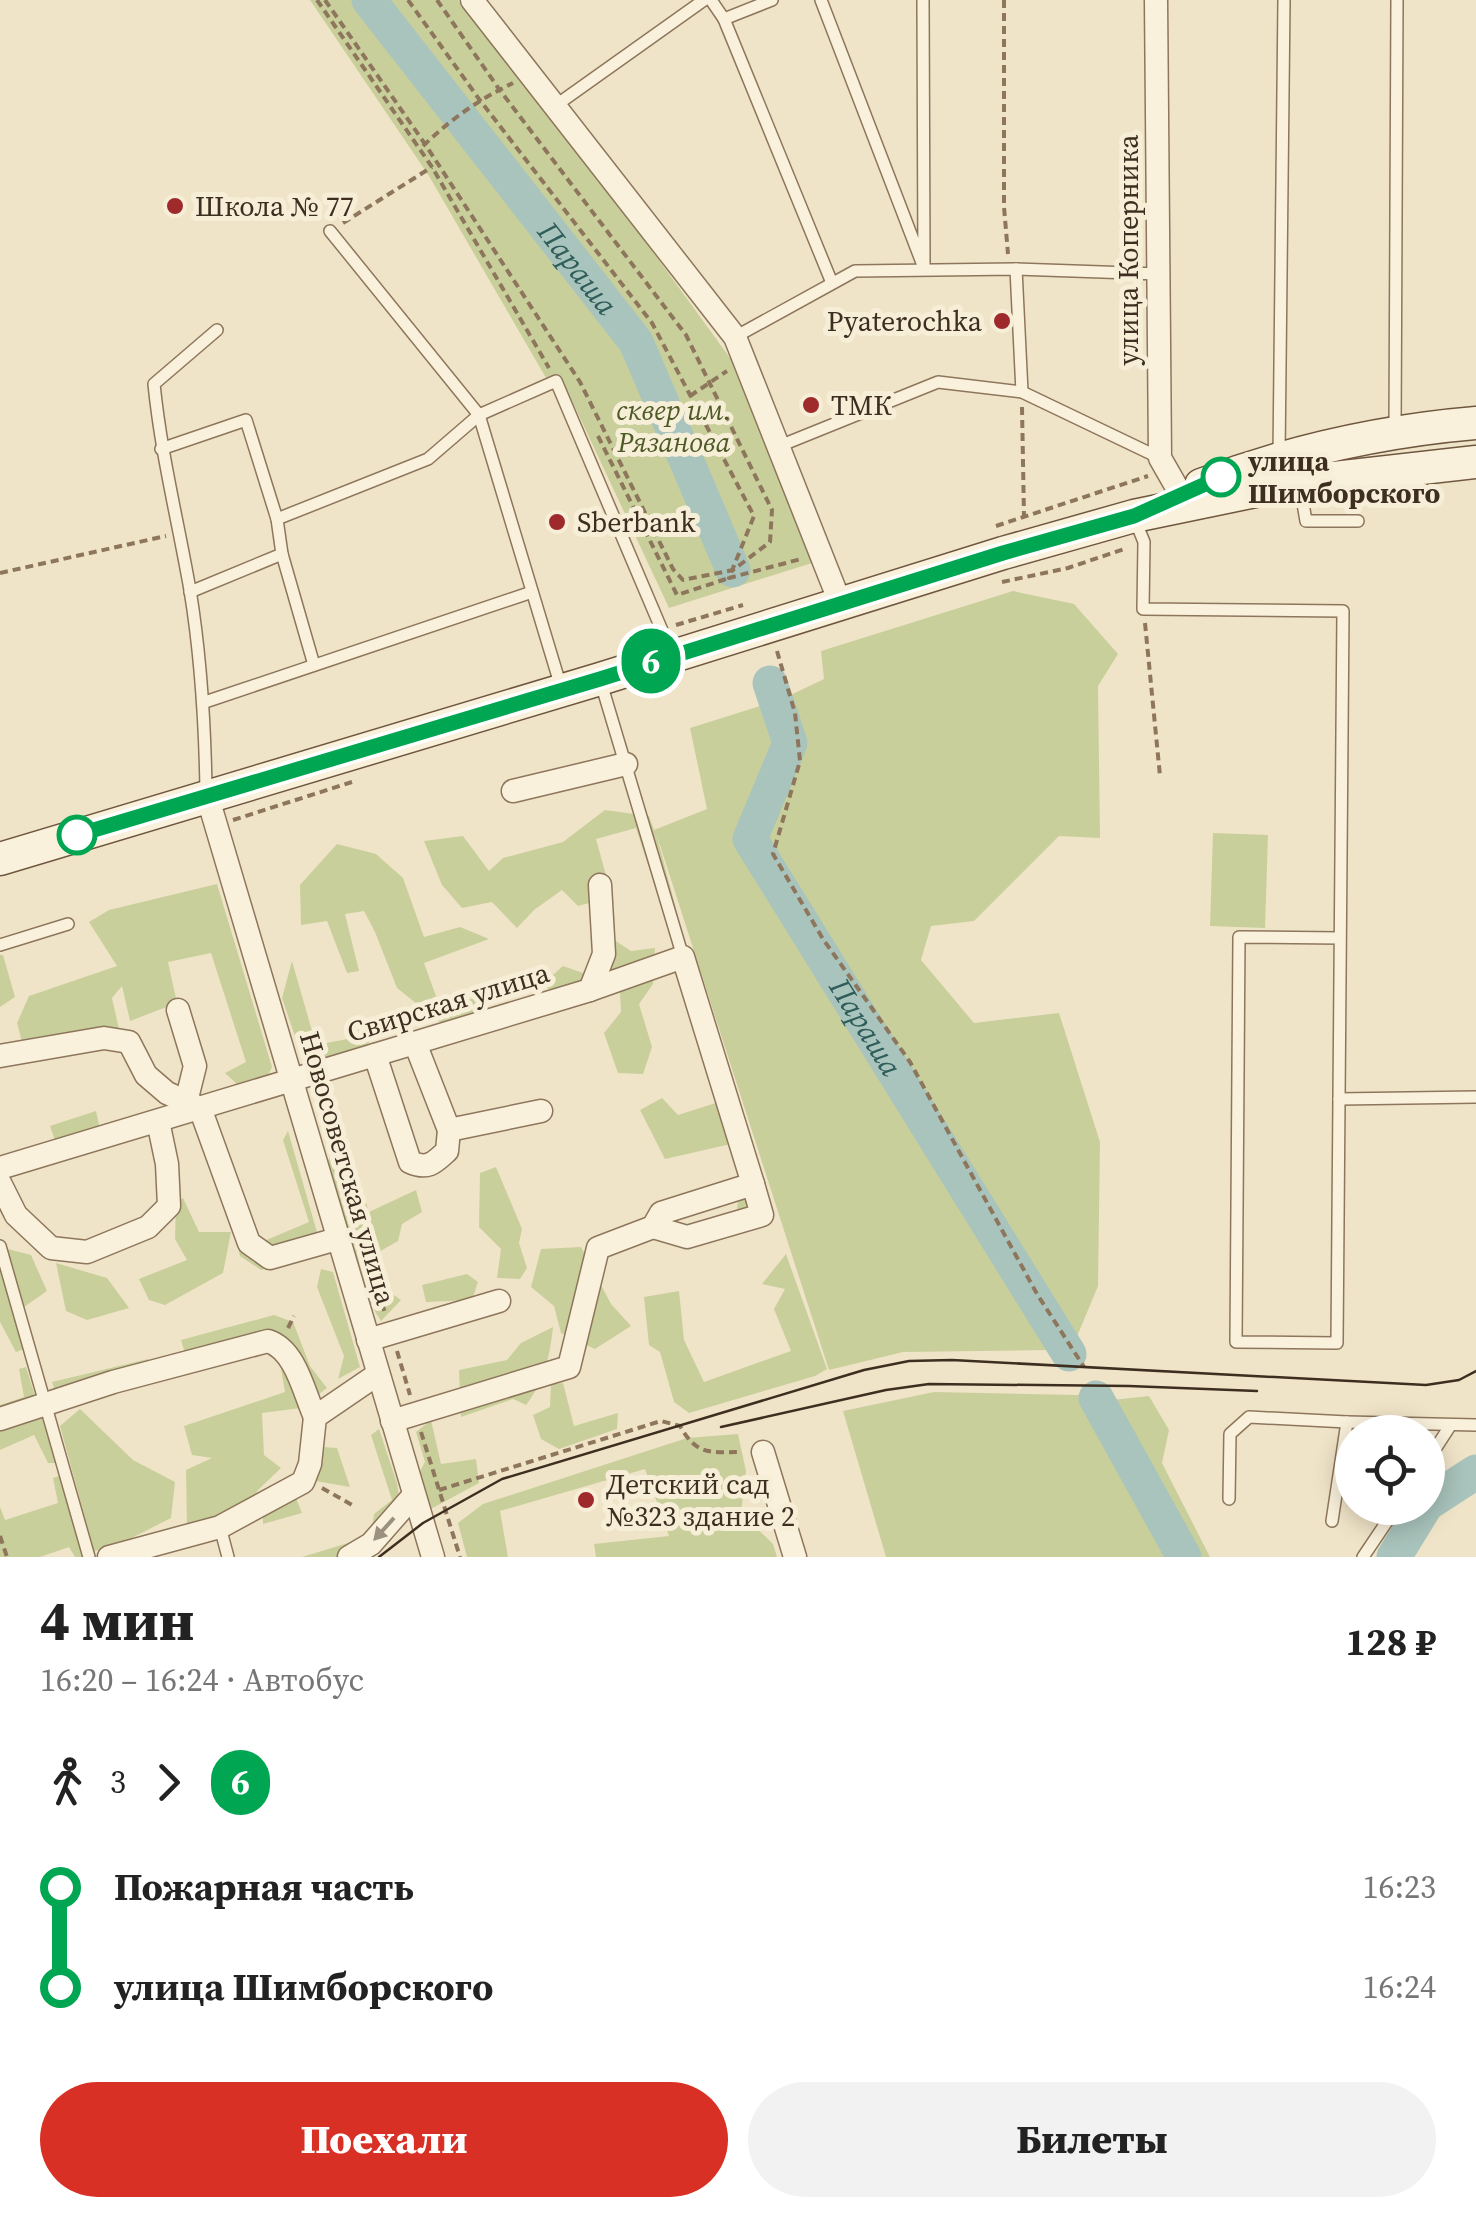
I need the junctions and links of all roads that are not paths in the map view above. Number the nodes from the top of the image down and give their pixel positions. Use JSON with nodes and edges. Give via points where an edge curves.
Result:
{"nodes":[{"id":1,"x":472,"y":0,"type":"edge"},
{"id":2,"x":707,"y":0,"type":"edge"},
{"id":3,"x":772,"y":0,"type":"edge"},
{"id":4,"x":821,"y":0,"type":"edge"},
{"id":5,"x":923,"y":0,"type":"edge"},
{"id":6,"x":1156,"y":0,"type":"edge"},
{"id":7,"x":1284,"y":0,"type":"edge"},
{"id":8,"x":1397,"y":0,"type":"edge"},
{"id":9,"x":724,"y":19,"type":"junction"},
{"id":10,"x":555,"y":106,"type":"junction"},
{"id":11,"x":330,"y":231,"type":"road end"},
{"id":12,"x":924,"y":268,"type":"junction"},
{"id":13,"x":1013,"y":269,"type":"junction"},
{"id":14,"x":1159,"y":274,"type":"junction"},
{"id":15,"x":832,"y":283,"type":"junction"},
{"id":16,"x":217,"y":330,"type":"dead end"},
{"id":17,"x":735,"y":337,"type":"junction"},
{"id":18,"x":1022,"y":392,"type":"junction"},
{"id":19,"x":479,"y":415,"type":"junction"},
{"id":20,"x":1476,"y":422,"type":"edge"},
{"id":21,"x":1395,"y":431,"type":"junction"},
{"id":22,"x":776,"y":447,"type":"junction"},
{"id":23,"x":160,"y":449,"type":"junction"},
{"id":24,"x":1476,"y":462,"type":"edge"},
{"id":25,"x":1289,"y":470,"type":"junction"},
{"id":26,"x":1169,"y":473,"type":"junction"},
{"id":27,"x":278,"y":519,"type":"junction"},
{"id":28,"x":1358,"y":522,"type":"dead end"},
{"id":29,"x":1139,"y":530,"type":"junction"},
{"id":30,"x":282,"y":554,"type":"junction"},
{"id":31,"x":190,"y":592,"type":"junction"},
{"id":32,"x":532,"y":592,"type":"junction"},
{"id":33,"x":841,"y":605,"type":"junction"},
{"id":34,"x":667,"y":642,"type":"junction"},
{"id":35,"x":604,"y":664,"type":"junction"},
{"id":36,"x":314,"y":665,"type":"junction"},
{"id":37,"x":562,"y":690,"type":"junction"},
{"id":38,"x":205,"y":702,"type":"junction"},
{"id":39,"x":626,"y":764,"type":"junction"},
{"id":40,"x":513,"y":792,"type":"dead end"},
{"id":41,"x":211,"y":810,"type":"junction"},
{"id":42,"x":0,"y":859,"type":"edge"},
{"id":43,"x":600,"y":885,"type":"dead end"},
{"id":44,"x":68,"y":924,"type":"dead end"},
{"id":45,"x":1340,"y":938,"type":"junction"},
{"id":46,"x":0,"y":945,"type":"edge"},
{"id":47,"x":683,"y":957,"type":"junction"},
{"id":48,"x":590,"y":990,"type":"junction"},
{"id":49,"x":178,"y":1010,"type":"dead end"},
{"id":50,"x":415,"y":1043,"type":"junction"},
{"id":51,"x":376,"y":1055,"type":"junction"},
{"id":52,"x":0,"y":1056,"type":"edge"},
{"id":53,"x":291,"y":1080,"type":"junction"},
{"id":54,"x":1476,"y":1096,"type":"edge"},
{"id":55,"x":1339,"y":1099,"type":"junction"},
{"id":56,"x":193,"y":1105,"type":"junction"},
{"id":57,"x":541,"y":1112,"type":"dead end"},
{"id":58,"x":158,"y":1121,"type":"junction"},
{"id":59,"x":449,"y":1130,"type":"junction"},
{"id":60,"x":0,"y":1168,"type":"edge"},
{"id":61,"x":0,"y":1183,"type":"edge"},
{"id":62,"x":753,"y":1184,"type":"junction"},
{"id":63,"x":654,"y":1227,"type":"junction"},
{"id":64,"x":336,"y":1239,"type":"junction"},
{"id":65,"x":0,"y":1246,"type":"edge"},
{"id":66,"x":499,"y":1301,"type":"dead end"},
{"id":67,"x":368,"y":1340,"type":"junction"},
{"id":68,"x":378,"y":1374,"type":"junction"},
{"id":69,"x":45,"y":1404,"type":"junction"},
{"id":70,"x":314,"y":1418,"type":"junction"},
{"id":71,"x":0,"y":1420,"type":"edge"},
{"id":72,"x":392,"y":1421,"type":"junction"},
{"id":73,"x":1335,"y":1421,"type":"edge"},
{"id":74,"x":1476,"y":1425,"type":"edge"},
{"id":75,"x":1445,"y":1426,"type":"edge"},
{"id":76,"x":1450,"y":1426,"type":"junction"},
{"id":77,"x":1445,"y":1434,"type":"edge"},
{"id":78,"x":763,"y":1452,"type":"road end"},
{"id":79,"x":414,"y":1496,"type":"junction"},
{"id":80,"x":1230,"y":1499,"type":"dead end"},
{"id":81,"x":1335,"y":1500,"type":"edge"},
{"id":82,"x":1332,"y":1521,"type":"dead end"},
{"id":83,"x":1385,"y":1525,"type":"edge"},
{"id":84,"x":220,"y":1527,"type":"junction"},
{"id":85,"x":88,"y":1557,"type":"edge"},
{"id":86,"x":109,"y":1557,"type":"edge"},
{"id":87,"x":228,"y":1557,"type":"edge"},
{"id":88,"x":349,"y":1557,"type":"edge"},
{"id":89,"x":433,"y":1557,"type":"edge"},
{"id":90,"x":795,"y":1557,"type":"edge"},
{"id":91,"x":1363,"y":1557,"type":"edge"}],
"edges":[{"from":1,"to":10,"type":"street"},
{"from":2,"to":9,"type":"lane"},
{"from":2,"to":10,"type":"lane"},
{"from":3,"to":9,"type":"lane"},
{"from":4,"to":12,"type":"lane"},
{"from":5,"to":12,"type":"lane"},
{"from":6,"to":14,"type":"street","name":"улица Коперника"},
{"from":7,"to":25,"type":"lane"},
{"from":8,"to":21,"type":"lane"},
{"from":9,"to":15,"type":"lane"},
{"from":10,"to":17,"type":"street"},
{"from":11,"to":19,"type":"lane"},
{"from":12,"to":13,"type":"lane"},
{"from":12,"to":15,"type":"lane","via":[[855,271]]},
{"from":13,"to":14,"type":"lane"},
{"from":13,"to":18,"type":"lane"},
{"from":14,"to":26,"type":"street","name":"улица Коперника"},
{"from":15,"to":17,"type":"lane"},
{"from":16,"to":23,"type":"lane","via":[[154,384]]},
{"from":17,"to":22,"type":"street"},
{"from":18,"to":22,"type":"lane","via":[[938,382]]},
{"from":18,"to":26,"type":"lane"},
{"from":19,"to":27,"type":"lane","via":[[428,459]]},
{"from":19,"to":32,"type":"lane"},
{"from":19,"to":34,"type":"lane","via":[[556,380]]},
{"from":20,"to":21,"type":"main road"},
{"from":21,"to":25,"type":"main road","via":[[1346,440]]},
{"from":22,"to":33,"type":"street"},
{"from":23,"to":27,"type":"lane","via":[[246,420]]},
{"from":23,"to":31,"type":"lane"},
{"from":24,"to":25,"type":"main road"},
{"from":25,"to":26,"type":"main road"},
{"from":25,"to":28,"type":"lane","via":[[1306,521]]},
{"from":25,"to":29,"type":"main road"},
{"from":26,"to":29,"type":"main road"},
{"from":27,"to":30,"type":"lane"},
{"from":29,"to":33,"type":"main road","via":[[1003,553]]},
{"from":29,"to":45,"type":"lane","via":[[1143,609],[1343,611]]},
{"from":30,"to":31,"type":"lane"},
{"from":30,"to":36,"type":"lane"},
{"from":31,"to":38,"type":"lane"},
{"from":32,"to":36,"type":"lane"},
{"from":32,"to":37,"type":"lane"},
{"from":33,"to":34,"type":"main road"},
{"from":34,"to":35,"type":"main road"},
{"from":35,"to":37,"type":"main road"},
{"from":35,"to":39,"type":"lane"},
{"from":36,"to":38,"type":"lane"},
{"from":37,"to":41,"type":"main road"},
{"from":38,"to":41,"type":"lane"},
{"from":39,"to":40,"type":"street"},
{"from":39,"to":47,"type":"lane"},
{"from":41,"to":42,"type":"main road"},
{"from":41,"to":53,"type":"street","name":"Новосоветская улица"},
{"from":43,"to":48,"type":"street","via":[[604,954]]},
{"from":44,"to":46,"type":"lane"},
{"from":45,"to":55,"type":"lane"},
{"from":45,"to":55,"type":"lane","via":[[1239,937],[1236,1342],[1338,1343]]},
{"from":47,"to":48,"type":"street","name":"Свирская улица"},
{"from":47,"to":62,"type":"street"},
{"from":48,"to":50,"type":"street","name":"Свирская улица"},
{"from":49,"to":56,"type":"street","via":[[195,1066]]},
{"from":50,"to":51,"type":"street","name":"Свирская улица"},
{"from":50,"to":59,"type":"street"},
{"from":51,"to":53,"type":"street","name":"Свирская улица"},
{"from":51,"to":59,"type":"street","via":[[410,1162],[432,1165],[447,1151]]},
{"from":52,"to":56,"type":"street","via":[[104,1038],[128,1042],[146,1075]]},
{"from":53,"to":56,"type":"street","name":"Свирская улица"},
{"from":53,"to":64,"type":"street","name":"Новосоветская улица"},
{"from":54,"to":55,"type":"lane"},
{"from":56,"to":58,"type":"street","name":"Свирская улица"},
{"from":56,"to":64,"type":"street","via":[[249,1244],[270,1258]]},
{"from":57,"to":59,"type":"street"},
{"from":58,"to":60,"type":"street","name":"Свирская улица"},
{"from":58,"to":61,"type":"street","via":[[169,1206],[148,1227],[88,1252],[51,1248],[16,1215]]},
{"from":62,"to":63,"type":"street","via":[[661,1214]]},
{"from":62,"to":63,"type":"street","via":[[762,1215],[688,1237]]},
{"from":63,"to":72,"type":"street","via":[[598,1248],[569,1368]]},
{"from":64,"to":67,"type":"street","name":"Новосоветская улица"},
{"from":65,"to":69,"type":"lane"},
{"from":66,"to":67,"type":"street"},
{"from":67,"to":68,"type":"street","name":"Новосоветская улица"},
{"from":68,"to":70,"type":"street"},
{"from":68,"to":72,"type":"street","name":"Новосоветская улица"},
{"from":69,"to":70,"type":"street","via":[[268,1342],[290,1359]]},
{"from":69,"to":71,"type":"street"},
{"from":69,"to":85,"type":"lane"},
{"from":70,"to":84,"type":"street","via":[[303,1482]]},
{"from":72,"to":79,"type":"street","name":"Новосоветская улица"},
{"from":73,"to":80,"type":"lane","via":[[1250,1417],[1230,1434]]},
{"from":74,"to":76,"type":"lane"},
{"from":75,"to":76,"type":"lane"},
{"from":76,"to":77,"type":"lane"},
{"from":78,"to":90,"type":"street"},
{"from":79,"to":88,"type":"street","one_way":true,"via":[[371,1544]]},
{"from":79,"to":89,"type":"street","name":"Новосоветская улица"},
{"from":81,"to":82,"type":"lane"},
{"from":83,"to":91,"type":"lane"},
{"from":84,"to":86,"type":"street"},
{"from":84,"to":87,"type":"lane"}]}
